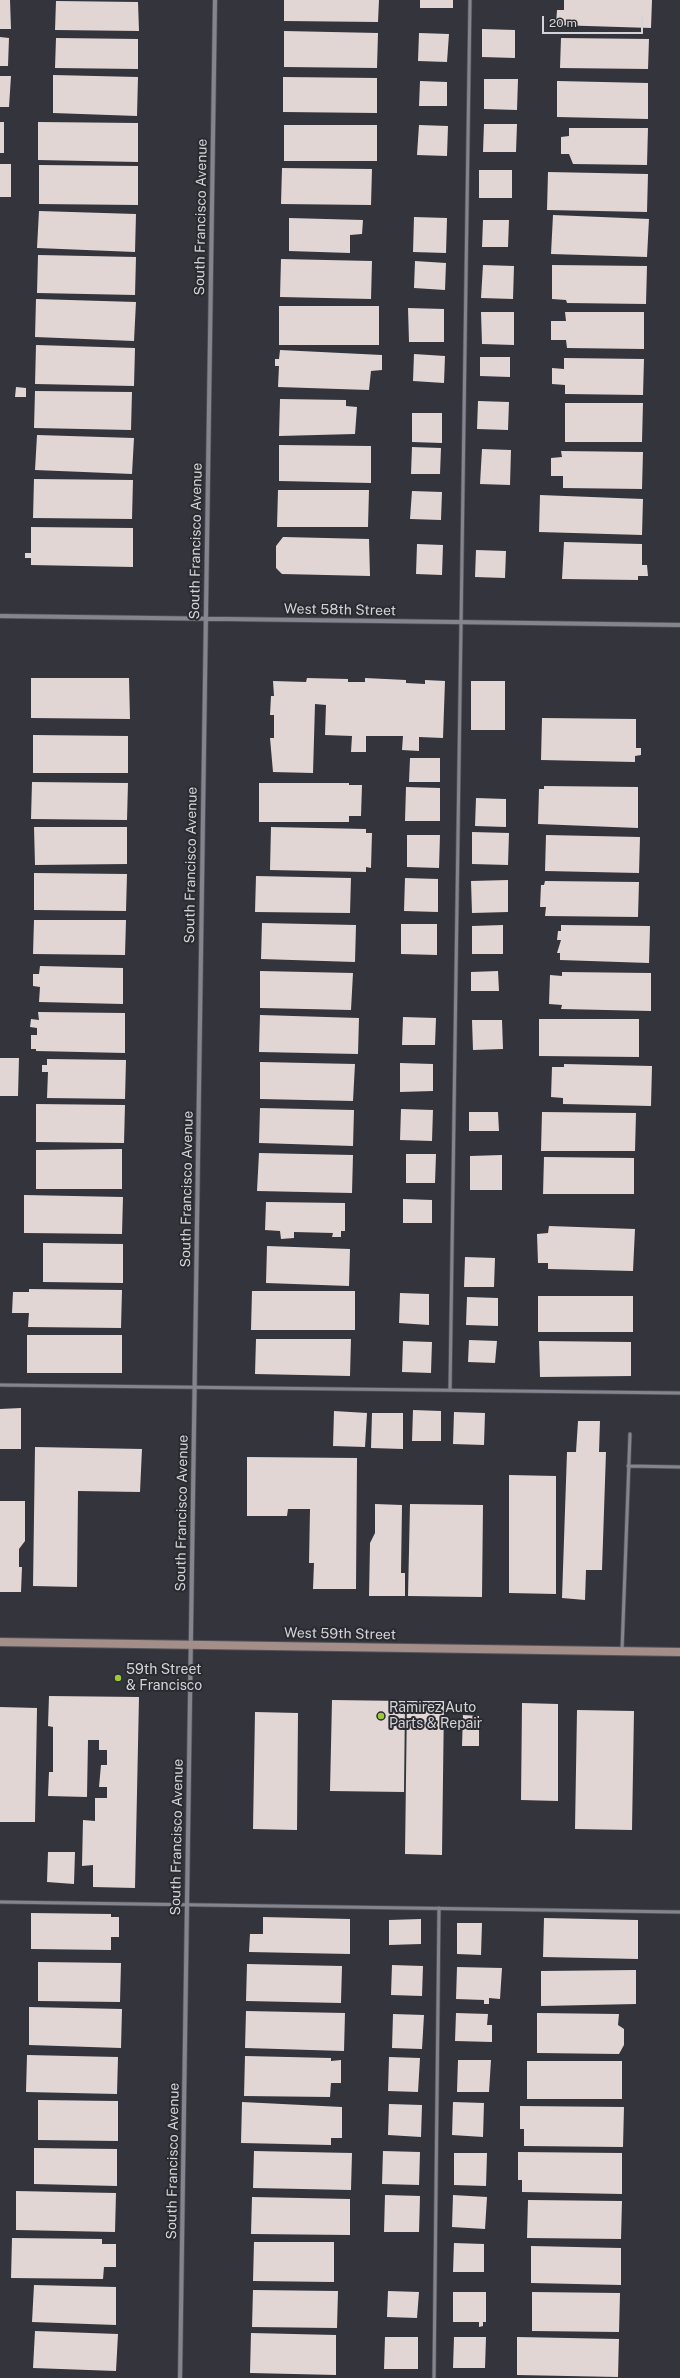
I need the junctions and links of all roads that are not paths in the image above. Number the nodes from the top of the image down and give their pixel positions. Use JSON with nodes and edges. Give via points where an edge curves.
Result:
{"nodes":[{"id":1,"x":215,"y":0,"type":"edge"},
{"id":2,"x":470,"y":0,"type":"edge"},
{"id":3,"x":0,"y":616,"type":"edge"},
{"id":4,"x":206,"y":619,"type":"junction"},
{"id":5,"x":461,"y":622,"type":"junction"},
{"id":6,"x":680,"y":625,"type":"edge"},
{"id":7,"x":0,"y":1385,"type":"edge"},
{"id":8,"x":195,"y":1387,"type":"junction"},
{"id":9,"x":450,"y":1390,"type":"junction"},
{"id":10,"x":680,"y":1393,"type":"edge"},
{"id":11,"x":630,"y":1434,"type":"dead end"},
{"id":12,"x":628,"y":1466,"type":"junction"},
{"id":13,"x":680,"y":1467,"type":"edge"},
{"id":14,"x":0,"y":1642,"type":"edge"},
{"id":15,"x":191,"y":1645,"type":"junction"},
{"id":16,"x":622,"y":1651,"type":"junction"},
{"id":17,"x":680,"y":1652,"type":"edge"},
{"id":18,"x":0,"y":1902,"type":"edge"},
{"id":19,"x":187,"y":1905,"type":"junction"},
{"id":20,"x":439,"y":1908,"type":"junction"},
{"id":21,"x":680,"y":1912,"type":"edge"},
{"id":22,"x":180,"y":2378,"type":"edge"},
{"id":23,"x":434,"y":2378,"type":"edge"}],
"edges":[{"from":1,"to":4,"type":"street","name":"South Francisco Avenue"},
{"from":2,"to":5,"type":"lane"},
{"from":3,"to":4,"type":"street","name":"West 58th Street"},
{"from":4,"to":5,"type":"street","name":"West 58th Street"},
{"from":4,"to":8,"type":"street","name":"South Francisco Avenue"},
{"from":5,"to":6,"type":"street","name":"West 58th Street"},
{"from":5,"to":9,"type":"lane"},
{"from":7,"to":8,"type":"lane"},
{"from":8,"to":9,"type":"lane"},
{"from":8,"to":15,"type":"street","name":"South Francisco Avenue"},
{"from":9,"to":10,"type":"lane"},
{"from":11,"to":12,"type":"lane"},
{"from":12,"to":13,"type":"lane"},
{"from":12,"to":16,"type":"lane"},
{"from":14,"to":15,"type":"street","name":"West 59th Street"},
{"from":15,"to":16,"type":"street","name":"West 59th Street"},
{"from":15,"to":19,"type":"street","name":"South Francisco Avenue"},
{"from":16,"to":17,"type":"street","name":"West 59th Street"},
{"from":18,"to":19,"type":"lane"},
{"from":19,"to":20,"type":"lane"},
{"from":19,"to":22,"type":"street","name":"South Francisco Avenue"},
{"from":20,"to":21,"type":"lane"},
{"from":20,"to":23,"type":"lane"}]}
